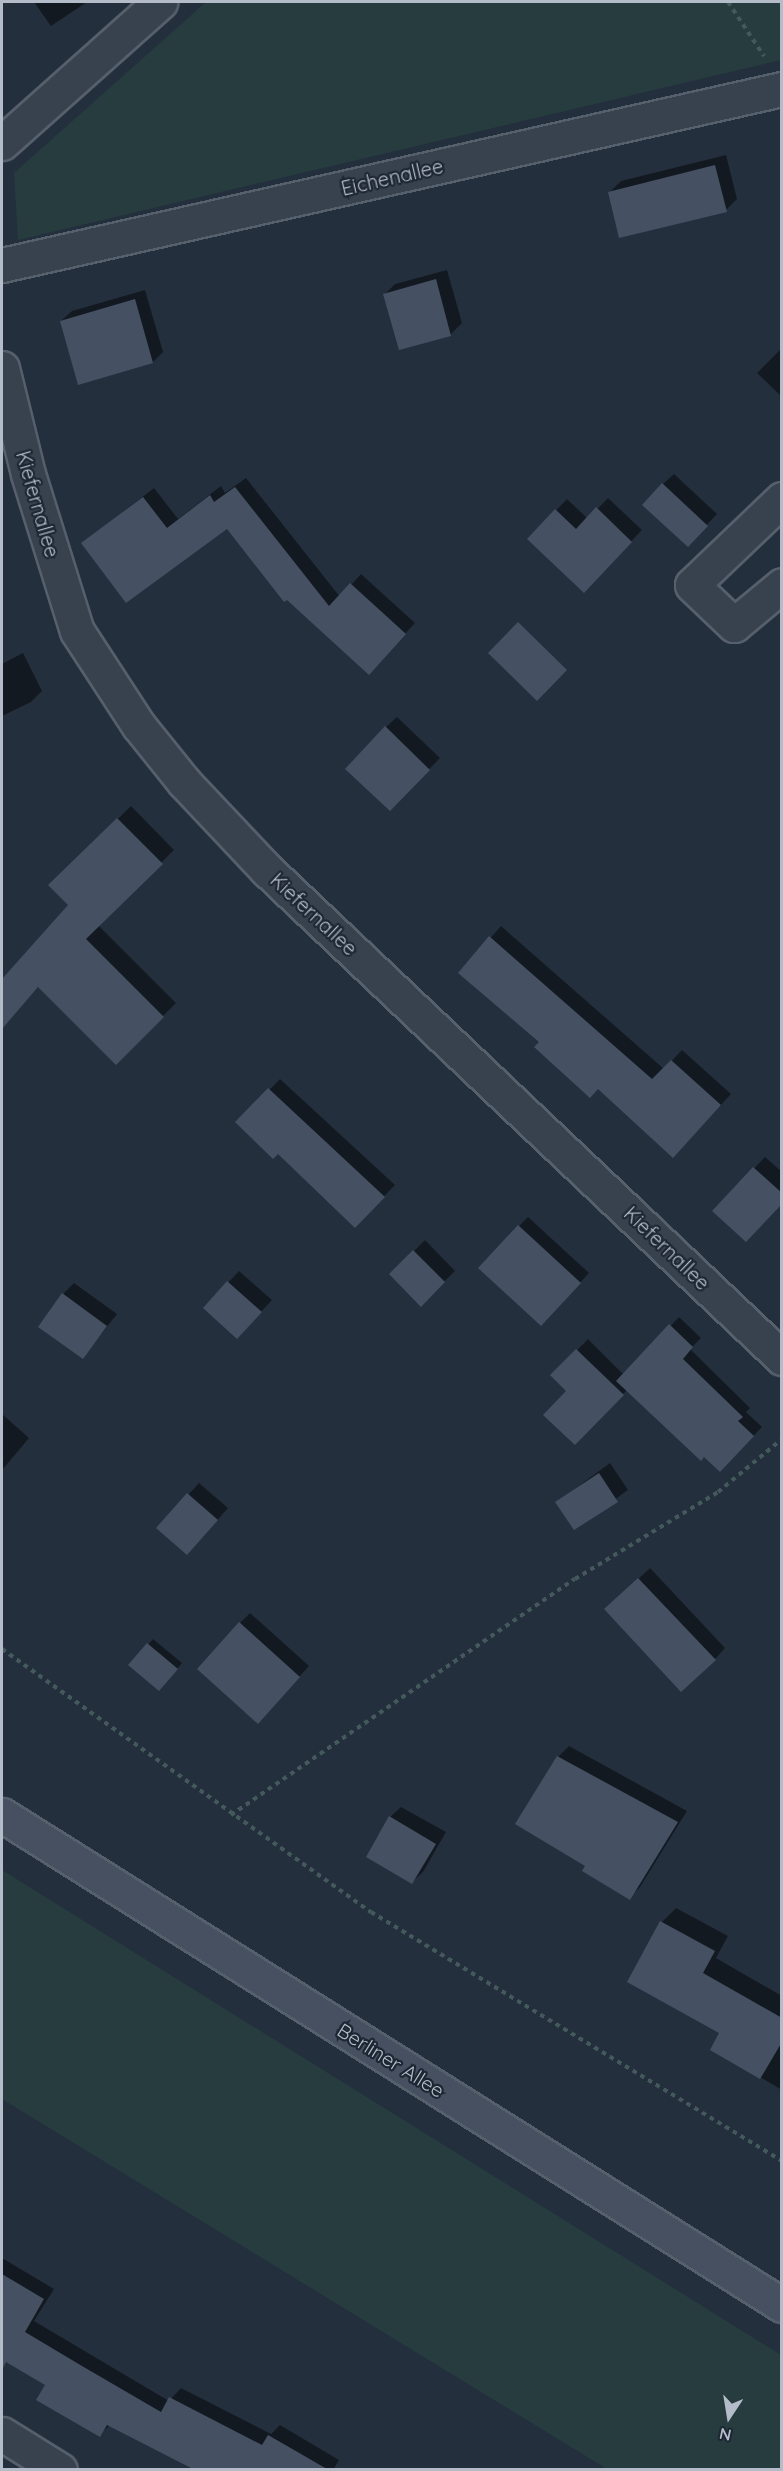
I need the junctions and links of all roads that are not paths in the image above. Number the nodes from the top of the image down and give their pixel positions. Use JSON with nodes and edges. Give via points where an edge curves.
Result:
{"nodes":[{"id":1,"x":160,"y":2,"type":"edge"},
{"id":2,"x":776,"y":77,"type":"edge"},
{"id":3,"x":2,"y":143,"type":"edge"},
{"id":4,"x":2,"y":265,"type":"edge"},
{"id":5,"x":2,"y":368,"type":"edge"},
{"id":6,"x":782,"y":499,"type":"edge"},
{"id":7,"x":782,"y":585,"type":"edge"},
{"id":8,"x":782,"y":1358,"type":"edge"},
{"id":9,"x":2,"y":1815,"type":"edge"},
{"id":10,"x":782,"y":2305,"type":"edge"},
{"id":11,"x":2,"y":2434,"type":"edge"},
{"id":12,"x":60,"y":2469,"type":"edge"}],
"edges":[{"from":1,"to":3,"type":"street"},
{"from":2,"to":4,"type":"street","name":"Eichenallee"},
{"from":5,"to":8,"type":"street","name":"Kiefernallee","via":[[28,474],[77,632],[139,726],[184,782],[266,869]]},
{"from":6,"to":7,"type":"street","via":[[693,585],[734,625]]},
{"from":9,"to":10,"type":"main road","name":"Berliner Allee"},
{"from":11,"to":12,"type":"street"}]}
